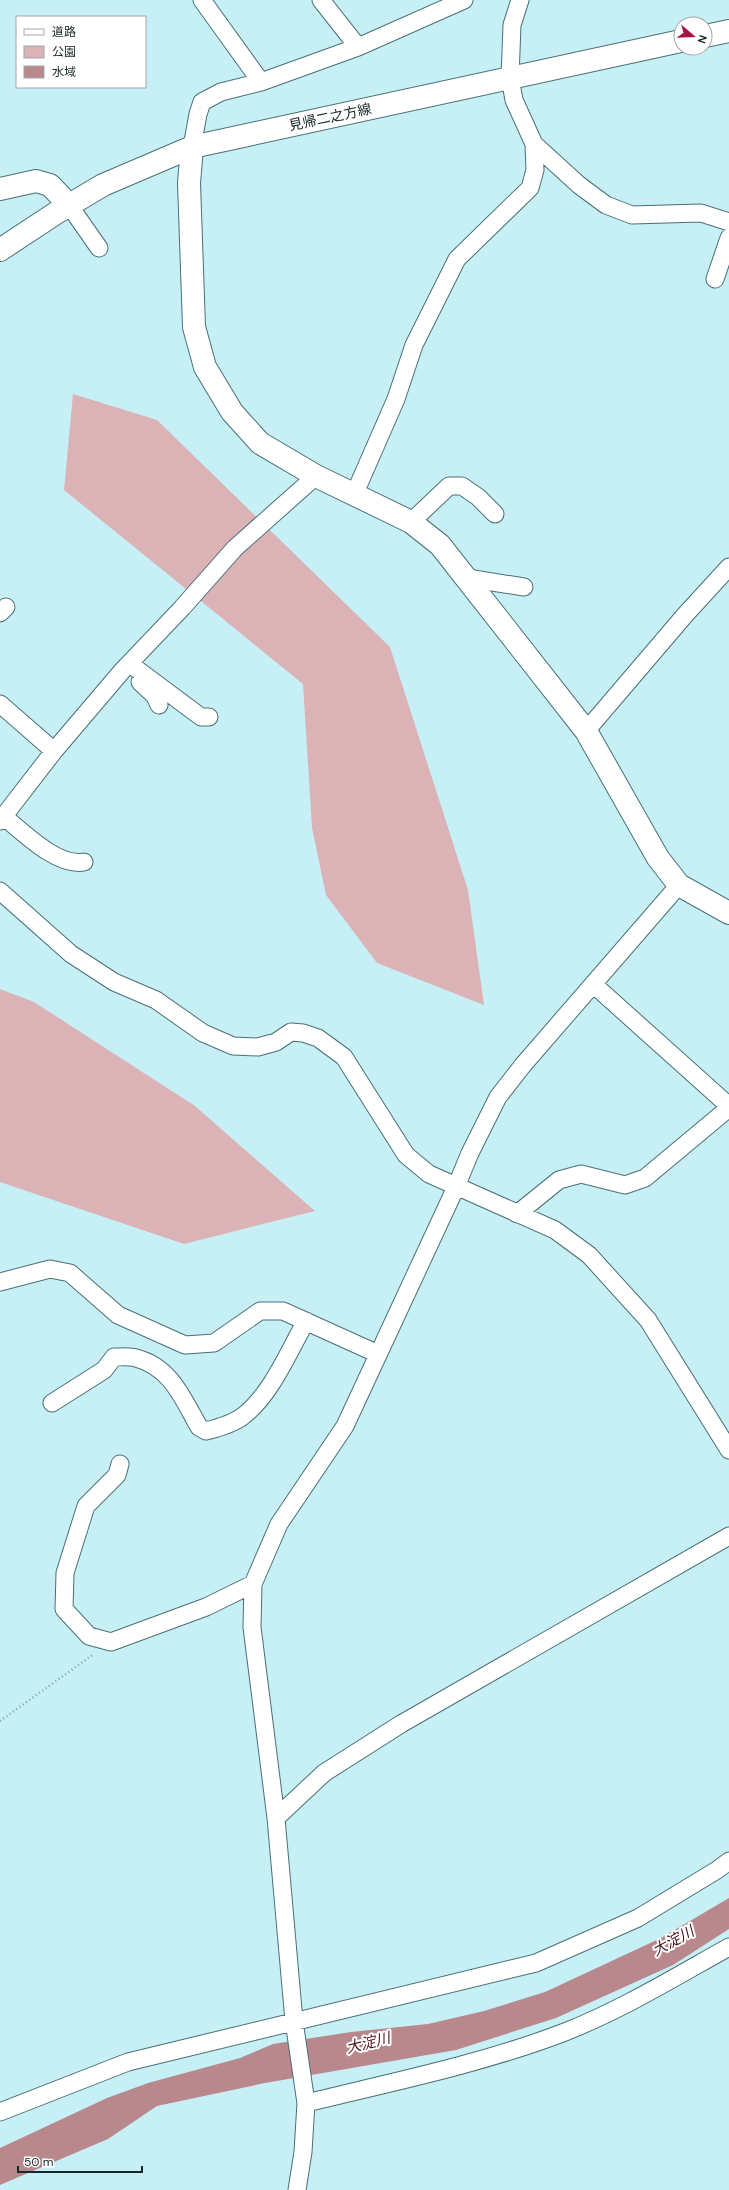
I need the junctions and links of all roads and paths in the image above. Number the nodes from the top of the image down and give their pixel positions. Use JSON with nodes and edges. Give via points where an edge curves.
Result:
{"nodes":[{"id":1,"x":202,"y":0,"type":"edge"},
{"id":2,"x":321,"y":0,"type":"edge"},
{"id":3,"x":464,"y":0,"type":"edge"},
{"id":4,"x":520,"y":0,"type":"edge"},
{"id":5,"x":729,"y":31,"type":"edge"},
{"id":6,"x":713,"y":34,"type":"edge"},
{"id":7,"x":673,"y":43,"type":"edge"},
{"id":8,"x":358,"y":47,"type":"junction"},
{"id":9,"x":510,"y":78,"type":"junction"},
{"id":10,"x":261,"y":82,"type":"junction"},
{"id":11,"x":534,"y":144,"type":"junction"},
{"id":12,"x":192,"y":146,"type":"junction"},
{"id":13,"x":0,"y":189,"type":"edge"},
{"id":14,"x":69,"y":205,"type":"junction"},
{"id":15,"x":729,"y":222,"type":"edge"},
{"id":16,"x":729,"y":238,"type":"edge"},
{"id":17,"x":99,"y":248,"type":"dead end"},
{"id":18,"x":0,"y":250,"type":"edge"},
{"id":19,"x":715,"y":279,"type":"dead end"},
{"id":20,"x":316,"y":476,"type":"junction"},
{"id":21,"x":354,"y":495,"type":"junction"},
{"id":22,"x":495,"y":514,"type":"dead end"},
{"id":23,"x":411,"y":522,"type":"junction"},
{"id":24,"x":729,"y":567,"type":"edge"},
{"id":25,"x":467,"y":578,"type":"junction"},
{"id":26,"x":524,"y":587,"type":"dead end"},
{"id":27,"x":126,"y":667,"type":"junction"},
{"id":28,"x":0,"y":704,"type":"edge"},
{"id":29,"x":160,"y":705,"type":"dead end"},
{"id":30,"x":209,"y":717,"type":"dead end"},
{"id":31,"x":586,"y":731,"type":"junction"},
{"id":32,"x":54,"y":751,"type":"junction"},
{"id":33,"x":2,"y":818,"type":"edge"},
{"id":34,"x":84,"y":862,"type":"dead end"},
{"id":35,"x":679,"y":885,"type":"junction"},
{"id":36,"x":0,"y":891,"type":"edge"},
{"id":37,"x":729,"y":912,"type":"edge"},
{"id":38,"x":593,"y":984,"type":"junction"},
{"id":39,"x":729,"y":1107,"type":"edge"},
{"id":40,"x":456,"y":1188,"type":"junction"},
{"id":41,"x":517,"y":1214,"type":"junction"},
{"id":42,"x":0,"y":1282,"type":"edge"},
{"id":43,"x":306,"y":1321,"type":"junction"},
{"id":44,"x":378,"y":1354,"type":"junction"},
{"id":45,"x":52,"y":1404,"type":"dead end"},
{"id":46,"x":729,"y":1450,"type":"edge"},
{"id":47,"x":120,"y":1464,"type":"dead end"},
{"id":48,"x":729,"y":1536,"type":"edge"},
{"id":49,"x":254,"y":1584,"type":"junction"},
{"id":50,"x":111,"y":1642,"type":"junction"},
{"id":51,"x":0,"y":1721,"type":"edge"},
{"id":52,"x":276,"y":1818,"type":"junction"},
{"id":53,"x":729,"y":1861,"type":"edge"},
{"id":54,"x":729,"y":1947,"type":"edge"},
{"id":55,"x":294,"y":2027,"type":"junction"},
{"id":56,"x":306,"y":2103,"type":"junction"},
{"id":57,"x":0,"y":2112,"type":"edge"},
{"id":58,"x":297,"y":2190,"type":"edge"}],
"edges":[{"from":1,"to":10,"type":"street"},
{"from":2,"to":8,"type":"street"},
{"from":3,"to":8,"type":"street"},
{"from":4,"to":9,"type":"street","via":[[512,24]]},
{"from":5,"to":6,"type":"street"},
{"from":7,"to":9,"type":"street","name":"見帰二之方線"},
{"from":8,"to":10,"type":"street"},
{"from":9,"to":11,"type":"street","via":[[514,100]]},
{"from":9,"to":12,"type":"street","name":"見帰二之方線"},
{"from":10,"to":12,"type":"street","via":[[221,92],[202,102]]},
{"from":11,"to":15,"type":"street","via":[[579,185],[606,205],[632,214],[701,213]]},
{"from":11,"to":21,"type":"street","via":[[535,170],[530,188],[458,258],[414,345],[396,398]]},
{"from":12,"to":14,"type":"street","name":"見帰二之方線","via":[[103,185]]},
{"from":12,"to":20,"type":"street","via":[[188,183],[194,327],[205,367],[232,412],[260,443]]},
{"from":13,"to":14,"type":"street","via":[[36,181],[50,184]]},
{"from":14,"to":17,"type":"street"},
{"from":14,"to":18,"type":"street","name":"見帰二之方線"},
{"from":16,"to":19,"type":"street"},
{"from":20,"to":21,"type":"street"},
{"from":20,"to":27,"type":"street","via":[[235,548]]},
{"from":21,"to":23,"type":"street"},
{"from":22,"to":23,"type":"street","via":[[462,486],[449,486]]},
{"from":23,"to":25,"type":"street","via":[[440,545]]},
{"from":24,"to":31,"type":"street"},
{"from":25,"to":26,"type":"street"},
{"from":25,"to":31,"type":"street"},
{"from":27,"to":29,"type":"street","via":[[155,696]]},
{"from":27,"to":30,"type":"street","via":[[201,717]]},
{"from":27,"to":32,"type":"street"},
{"from":28,"to":32,"type":"street"},
{"from":31,"to":35,"type":"street","via":[[658,858]]},
{"from":32,"to":33,"type":"street"},
{"from":33,"to":34,"type":"street","via":[[60,858],[76,864]]},
{"from":35,"to":37,"type":"street"},
{"from":35,"to":38,"type":"street"},
{"from":36,"to":40,"type":"street","via":[[72,954],[114,982],[156,1000],[203,1033],[233,1046],[258,1047],[276,1042],[291,1032],[318,1038],[344,1057],[406,1155],[429,1174]]},
{"from":38,"to":39,"type":"street"},
{"from":38,"to":40,"type":"street","via":[[498,1097],[470,1152]]},
{"from":39,"to":41,"type":"street","via":[[645,1178],[625,1185],[582,1174],[559,1180]]},
{"from":40,"to":41,"type":"street"},
{"from":40,"to":44,"type":"street"},
{"from":41,"to":46,"type":"street","via":[[555,1230],[576,1244],[643,1314]]},
{"from":42,"to":43,"type":"street","via":[[50,1269],[70,1273],[118,1315],[185,1345],[214,1343],[260,1311],[283,1311]]},
{"from":43,"to":44,"type":"street"},
{"from":43,"to":45,"type":"street","via":[[262,1398],[242,1417],[218,1428],[206,1431],[199,1427],[174,1381],[159,1369],[136,1358],[114,1357],[104,1370]]},
{"from":44,"to":49,"type":"street","via":[[345,1426],[280,1524]]},
{"from":47,"to":50,"type":"street","via":[[117,1475],[86,1506],[65,1573],[64,1609],[89,1636]]},
{"from":48,"to":52,"type":"street","via":[[401,1724],[324,1773]]},
{"from":49,"to":50,"type":"street","via":[[206,1607]]},
{"from":49,"to":52,"type":"street","via":[[252,1627]]},
{"from":50,"to":51,"type":"path"},
{"from":52,"to":55,"type":"street"},
{"from":53,"to":55,"type":"street","via":[[638,1918],[536,1963]]},
{"from":54,"to":56,"type":"street","via":[[621,2007],[564,2032],[455,2067]]},
{"from":55,"to":56,"type":"street"},
{"from":55,"to":57,"type":"street","via":[[128,2062]]},
{"from":56,"to":58,"type":"street","via":[[303,2152]]}]}
